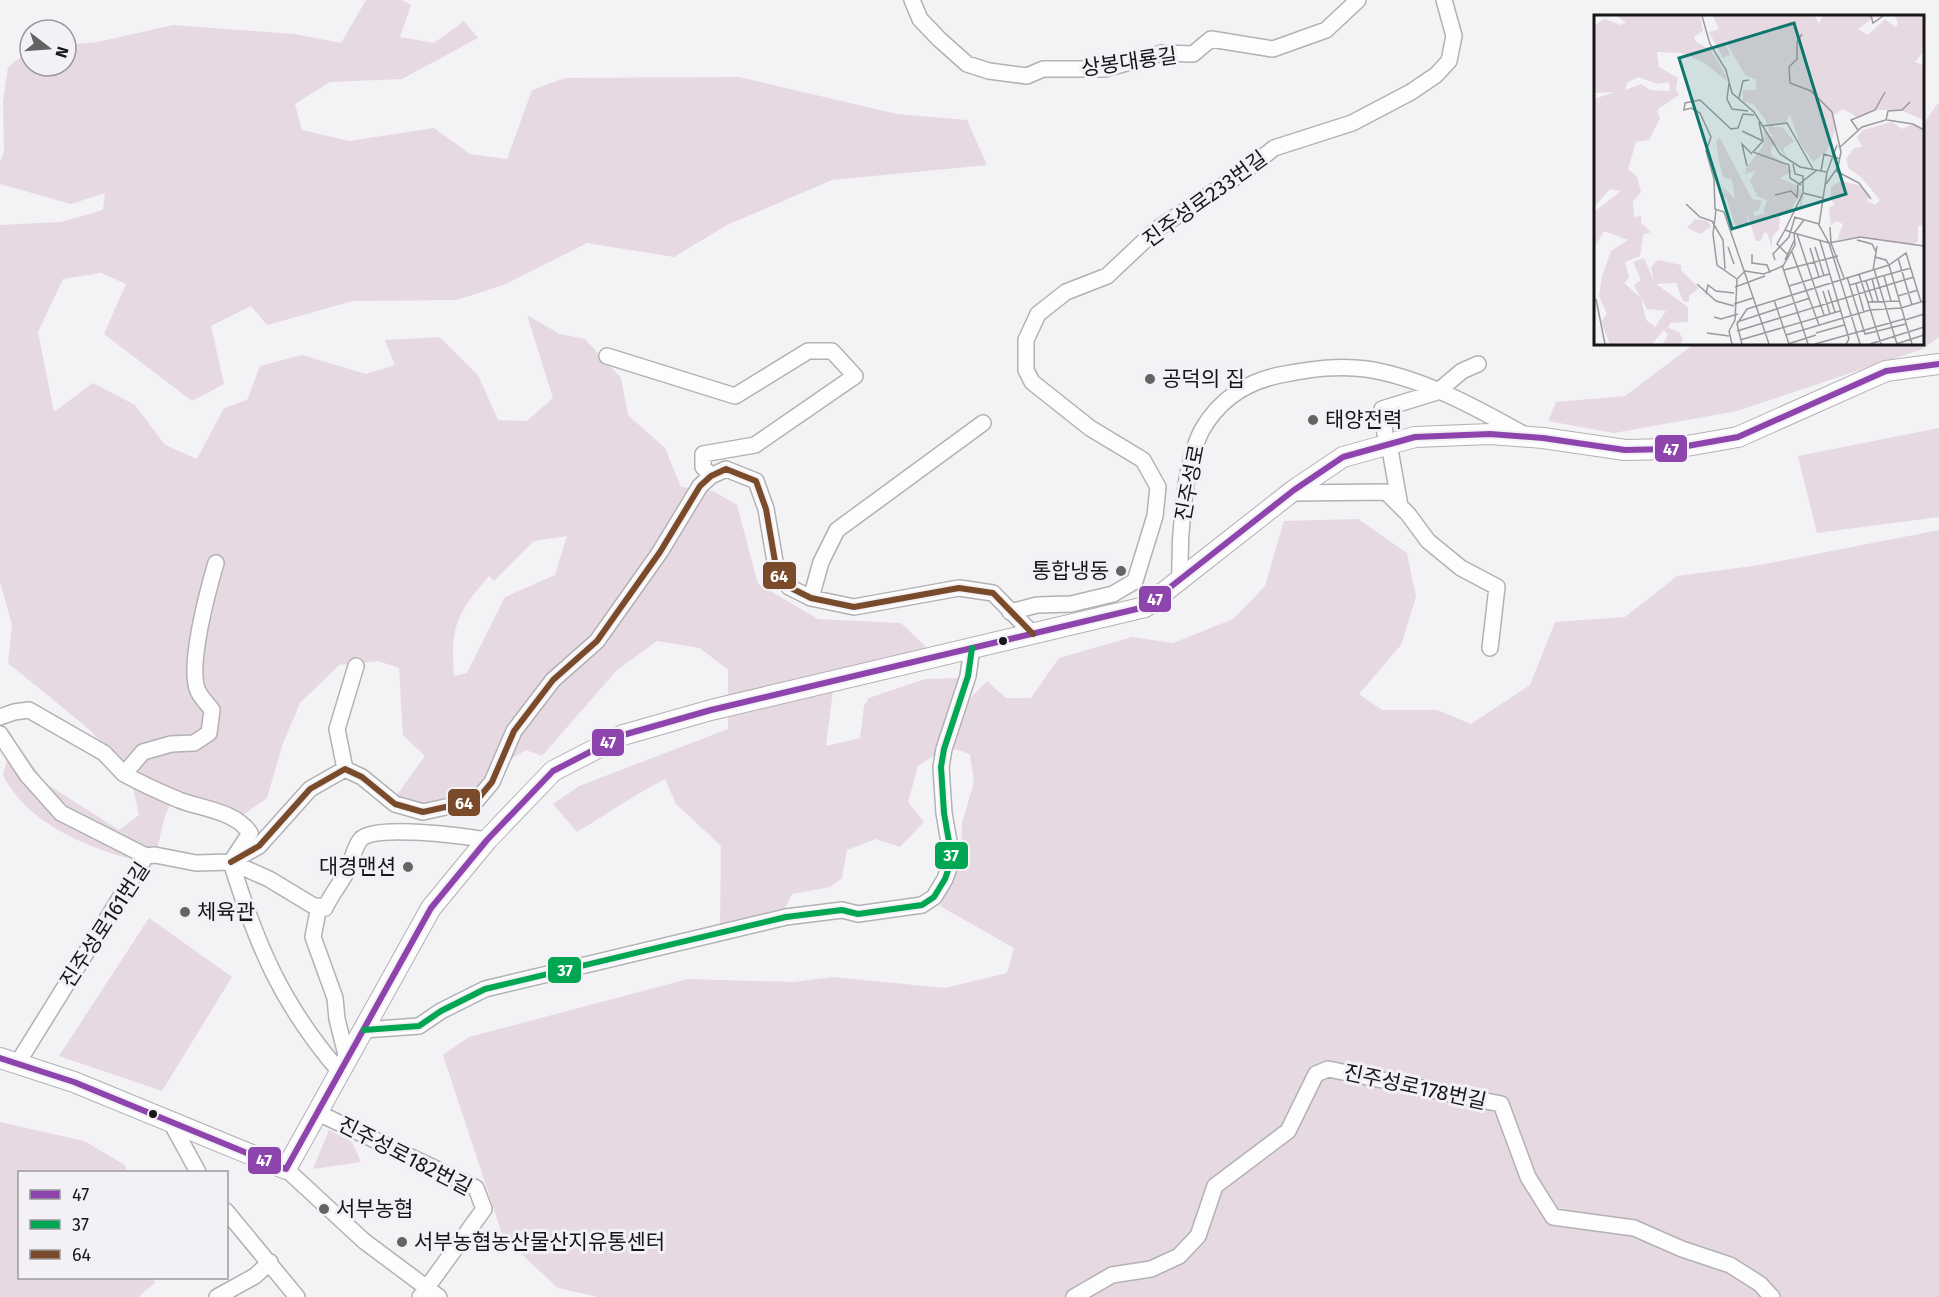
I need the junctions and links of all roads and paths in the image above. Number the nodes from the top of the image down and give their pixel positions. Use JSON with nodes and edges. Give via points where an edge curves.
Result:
{"nodes":[{"id":1,"x":912,"y":0,"type":"edge"},
{"id":2,"x":1358,"y":0,"type":"edge"},
{"id":3,"x":1444,"y":0,"type":"edge"},
{"id":4,"x":607,"y":356,"type":"dead end"},
{"id":5,"x":1478,"y":364,"type":"dead end"},
{"id":6,"x":1939,"y":364,"type":"edge"},
{"id":7,"x":1437,"y":392,"type":"junction"},
{"id":8,"x":983,"y":423,"type":"dead end"},
{"id":9,"x":1385,"y":434,"type":"dead end"},
{"id":10,"x":1528,"y":436,"type":"junction"},
{"id":11,"x":1391,"y":455,"type":"dead end"},
{"id":12,"x":711,"y":476,"type":"junction"},
{"id":13,"x":1290,"y":493,"type":"junction"},
{"id":14,"x":1400,"y":506,"type":"junction"},
{"id":15,"x":216,"y":563,"type":"dead end"},
{"id":16,"x":1180,"y":582,"type":"junction"},
{"id":17,"x":811,"y":598,"type":"junction"},
{"id":18,"x":1010,"y":612,"type":"junction"},
{"id":19,"x":1033,"y":634,"type":"junction"},
{"id":20,"x":972,"y":648,"type":"junction"},
{"id":21,"x":1490,"y":648,"type":"dead end"},
{"id":22,"x":356,"y":666,"type":"dead end"},
{"id":23,"x":0,"y":717,"type":"edge"},
{"id":24,"x":0,"y":734,"type":"edge"},
{"id":25,"x":345,"y":769,"type":"junction"},
{"id":26,"x":124,"y":774,"type":"junction"},
{"id":27,"x":487,"y":840,"type":"junction"},
{"id":28,"x":146,"y":856,"type":"junction"},
{"id":29,"x":231,"y":862,"type":"junction"},
{"id":30,"x":319,"y":906,"type":"junction"},
{"id":31,"x":364,"y":1030,"type":"junction"},
{"id":32,"x":8,"y":1061,"type":"edge"},
{"id":33,"x":343,"y":1066,"type":"junction"},
{"id":34,"x":316,"y":1112,"type":"junction"},
{"id":35,"x":169,"y":1119,"type":"junction"},
{"id":36,"x":286,"y":1169,"type":"junction"},
{"id":37,"x":197,"y":1171,"type":"edge"},
{"id":38,"x":228,"y":1213,"type":"edge"},
{"id":39,"x":270,"y":1262,"type":"junction"},
{"id":40,"x":423,"y":1292,"type":"edge"},
{"id":41,"x":217,"y":1297,"type":"edge"},
{"id":42,"x":297,"y":1297,"type":"edge"},
{"id":43,"x":440,"y":1297,"type":"edge"},
{"id":44,"x":1074,"y":1297,"type":"edge"},
{"id":45,"x":1772,"y":1297,"type":"edge"}],
"edges":[{"from":1,"to":2,"type":"street","name":"상봉대룡길","via":[[920,19],[968,64],[1027,75],[1043,69],[1105,69],[1162,53],[1193,54],[1211,39],[1273,50],[1326,30]]},
{"from":3,"to":18,"type":"street","name":"진주성로233번길","via":[[1454,36],[1449,61],[1436,75],[1352,123],[1275,148],[1157,229],[1107,276],[1066,292],[1038,314],[1026,340],[1026,370],[1032,382],[1090,428],[1143,460],[1158,487],[1155,516],[1135,581],[1113,594]]},
{"from":4,"to":12,"type":"street","via":[[735,396],[807,351],[832,351],[855,376],[755,446],[703,454],[703,468]]},
{"from":5,"to":7,"type":"street","via":[[1462,371]]},
{"from":6,"to":10,"type":"main road","name":"진주성로","via":[[1886,371],[1738,437],[1670,449],[1625,450]]},
{"from":7,"to":9,"type":"street","via":[[1382,410]]},
{"from":7,"to":10,"type":"street","name":"진주성로"},
{"from":7,"to":16,"type":"street","name":"진주성로","via":[[1366,369],[1322,367],[1245,385],[1221,404],[1201,431],[1191,464],[1179,540]]},
{"from":8,"to":17,"type":"street","via":[[837,530],[821,562]]},
{"from":10,"to":13,"type":"main road","name":"진주성로","via":[[1415,437],[1343,457]]},
{"from":11,"to":14,"type":"street"},
{"from":12,"to":17,"type":"street","via":[[726,469],[756,481],[766,509],[777,573],[789,587]]},
{"from":12,"to":25,"type":"street","via":[[700,486],[660,552],[597,641],[553,680],[513,732],[492,782],[477,800],[423,812],[394,804],[362,777]]},
{"from":13,"to":14,"type":"street","via":[[1386,492]]},
{"from":13,"to":16,"type":"main road","name":"진주성로"},
{"from":14,"to":21,"type":"street","via":[[1428,541],[1461,567],[1497,586]]},
{"from":15,"to":26,"type":"street","via":[[194,673],[198,692],[212,710],[209,733],[194,743],[171,744],[143,752]]},
{"from":16,"to":19,"type":"main road","name":"진주성로","via":[[1145,607]]},
{"from":17,"to":18,"type":"street","via":[[854,608],[959,588],[993,593]]},
{"from":18,"to":19,"type":"street"},
{"from":19,"to":20,"type":"main road","name":"진주성로"},
{"from":20,"to":27,"type":"main road","name":"진주성로","via":[[623,735],[553,771]]},
{"from":20,"to":31,"type":"street","via":[[968,676],[941,767],[952,859],[934,897],[918,908],[858,914],[842,910],[786,917],[485,989],[419,1026]]},
{"from":22,"to":25,"type":"street","via":[[337,729]]},
{"from":23,"to":26,"type":"street","via":[[29,710],[104,753]]},
{"from":24,"to":28,"type":"street","via":[[27,775],[61,813]]},
{"from":25,"to":29,"type":"street","via":[[310,789],[259,846]]},
{"from":26,"to":29,"type":"street","via":[[244,825],[250,833]]},
{"from":27,"to":30,"type":"street","via":[[442,832],[370,832],[359,840],[345,875],[325,908]]},
{"from":27,"to":31,"type":"main road","name":"진주성로","via":[[431,908]]},
{"from":28,"to":29,"type":"street","name":"진주성로161번길","via":[[196,863]]},
{"from":28,"to":32,"type":"street","name":"진주성로161번길"},
{"from":29,"to":30,"type":"street"},
{"from":29,"to":33,"type":"street","via":[[251,926],[276,981],[309,1036]]},
{"from":30,"to":33,"type":"street","via":[[313,937],[335,998]]},
{"from":31,"to":33,"type":"main road","name":"진주성로"},
{"from":32,"to":35,"type":"main road"},
{"from":33,"to":34,"type":"main road","name":"진주성로"},
{"from":34,"to":36,"type":"main road","name":"진주성로"},
{"from":34,"to":40,"type":"street","name":"진주성로182번길","via":[[476,1188],[484,1209]]},
{"from":35,"to":36,"type":"main road"},
{"from":35,"to":37,"type":"street"},
{"from":36,"to":40,"type":"street"},
{"from":38,"to":39,"type":"street"},
{"from":39,"to":41,"type":"street","via":[[255,1276]]},
{"from":39,"to":42,"type":"street"},
{"from":40,"to":43,"type":"street"},
{"from":44,"to":45,"type":"street","name":"진주성로178번길","via":[[1112,1275],[1151,1269],[1179,1256],[1198,1236],[1215,1186],[1288,1131],[1316,1074],[1328,1069],[1501,1104],[1528,1177],[1553,1217],[1634,1228],[1730,1265],[1760,1284]]}]}
